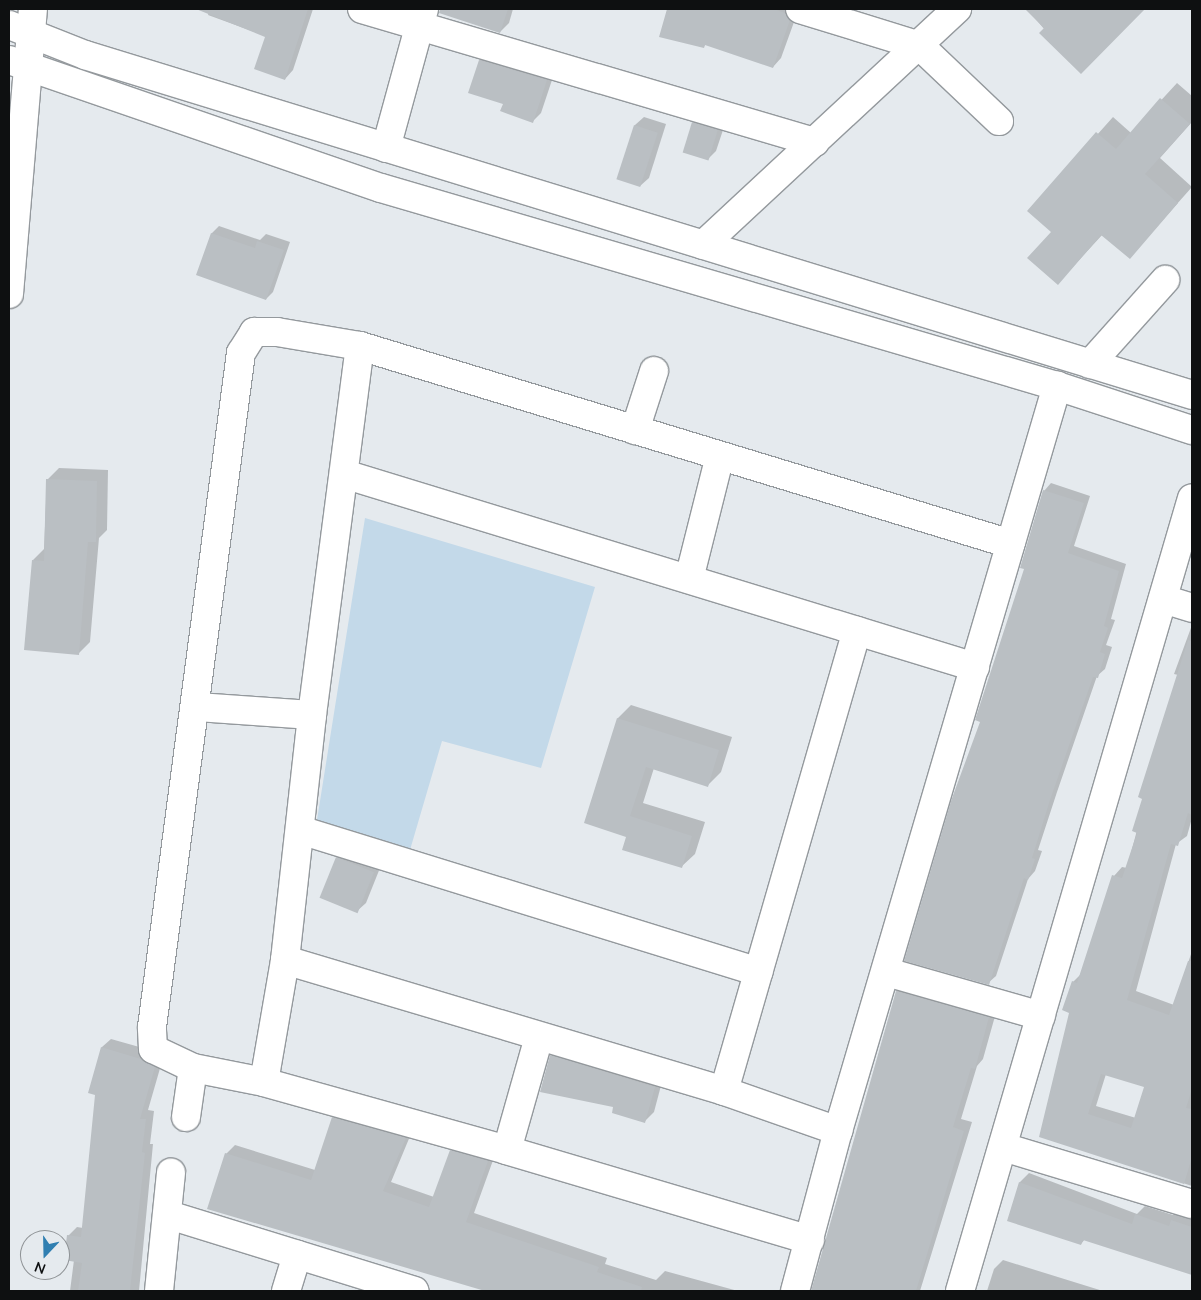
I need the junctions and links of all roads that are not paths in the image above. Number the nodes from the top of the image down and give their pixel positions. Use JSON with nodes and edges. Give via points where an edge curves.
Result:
{"nodes":[{"id":1,"x":362,"y":9,"type":"edge"},
{"id":2,"x":800,"y":9,"type":"edge"},
{"id":3,"x":957,"y":9,"type":"edge"},
{"id":4,"x":421,"y":18,"type":"edge"},
{"id":5,"x":24,"y":23,"type":"edge"},
{"id":6,"x":920,"y":46,"type":"junction"},
{"id":7,"x":19,"y":62,"type":"edge"},
{"id":8,"x":999,"y":121,"type":"dead end"},
{"id":9,"x":815,"y":142,"type":"junction"},
{"id":10,"x":386,"y":148,"type":"junction"},
{"id":11,"x":704,"y":246,"type":"junction"},
{"id":12,"x":1165,"y":280,"type":"dead end"},
{"id":13,"x":9,"y":294,"type":"edge"},
{"id":14,"x":360,"y":346,"type":"junction"},
{"id":15,"x":1090,"y":364,"type":"junction"},
{"id":16,"x":654,"y":371,"type":"dead end"},
{"id":17,"x":1056,"y":386,"type":"junction"},
{"id":18,"x":1192,"y":395,"type":"edge"},
{"id":19,"x":635,"y":430,"type":"junction"},
{"id":20,"x":1192,"y":430,"type":"edge"},
{"id":21,"x":720,"y":456,"type":"junction"},
{"id":22,"x":344,"y":474,"type":"junction"},
{"id":23,"x":1192,"y":498,"type":"edge"},
{"id":24,"x":1011,"y":544,"type":"junction"},
{"id":25,"x":689,"y":579,"type":"junction"},
{"id":26,"x":1163,"y":599,"type":"junction"},
{"id":27,"x":1192,"y":608,"type":"edge"},
{"id":28,"x":857,"y":630,"type":"junction"},
{"id":29,"x":975,"y":667,"type":"junction"},
{"id":30,"x":197,"y":707,"type":"junction"},
{"id":31,"x":312,"y":715,"type":"junction"},
{"id":32,"x":300,"y":830,"type":"junction"},
{"id":33,"x":285,"y":960,"type":"junction"},
{"id":34,"x":759,"y":972,"type":"junction"},
{"id":35,"x":887,"y":972,"type":"junction"},
{"id":36,"x":1040,"y":1016,"type":"junction"},
{"id":37,"x":539,"y":1037,"type":"junction"},
{"id":38,"x":193,"y":1068,"type":"junction"},
{"id":39,"x":264,"y":1082,"type":"junction"},
{"id":40,"x":724,"y":1091,"type":"junction"},
{"id":41,"x":186,"y":1117,"type":"dead end"},
{"id":42,"x":838,"y":1131,"type":"junction"},
{"id":43,"x":1002,"y":1147,"type":"junction"},
{"id":44,"x":507,"y":1150,"type":"junction"},
{"id":45,"x":171,"y":1173,"type":"dead end"},
{"id":46,"x":1192,"y":1204,"type":"edge"},
{"id":47,"x":168,"y":1215,"type":"junction"},
{"id":48,"x":810,"y":1240,"type":"junction"},
{"id":49,"x":297,"y":1255,"type":"junction"},
{"id":50,"x":159,"y":1291,"type":"edge"},
{"id":51,"x":286,"y":1291,"type":"edge"},
{"id":52,"x":414,"y":1291,"type":"edge"},
{"id":53,"x":795,"y":1291,"type":"edge"},
{"id":54,"x":960,"y":1291,"type":"edge"}],
"edges":[{"from":1,"to":4,"type":"street"},
{"from":2,"to":6,"type":"street"},
{"from":3,"to":6,"type":"street"},
{"from":4,"to":9,"type":"street"},
{"from":4,"to":10,"type":"street"},
{"from":5,"to":7,"type":"street"},
{"from":5,"to":10,"type":"street","via":[[85,55]]},
{"from":6,"to":8,"type":"street"},
{"from":6,"to":9,"type":"street"},
{"from":7,"to":13,"type":"street"},
{"from":7,"to":17,"type":"street","via":[[381,188]]},
{"from":9,"to":11,"type":"street"},
{"from":10,"to":11,"type":"street"},
{"from":11,"to":15,"type":"street"},
{"from":12,"to":15,"type":"street"},
{"from":14,"to":19,"type":"street"},
{"from":14,"to":22,"type":"street"},
{"from":14,"to":30,"type":"street","via":[[277,332],[254,332],[241,353]]},
{"from":15,"to":18,"type":"street"},
{"from":16,"to":19,"type":"street"},
{"from":17,"to":20,"type":"street"},
{"from":17,"to":24,"type":"street"},
{"from":19,"to":21,"type":"street"},
{"from":21,"to":24,"type":"street"},
{"from":21,"to":25,"type":"street"},
{"from":22,"to":25,"type":"street"},
{"from":22,"to":31,"type":"street"},
{"from":23,"to":26,"type":"street"},
{"from":24,"to":29,"type":"street"},
{"from":25,"to":28,"type":"street"},
{"from":26,"to":27,"type":"street"},
{"from":26,"to":36,"type":"street"},
{"from":28,"to":29,"type":"street"},
{"from":28,"to":34,"type":"street"},
{"from":29,"to":35,"type":"street"},
{"from":30,"to":31,"type":"street"},
{"from":30,"to":38,"type":"street","via":[[152,1027],[153,1049]]},
{"from":31,"to":32,"type":"street"},
{"from":32,"to":33,"type":"street"},
{"from":32,"to":34,"type":"street"},
{"from":33,"to":37,"type":"street"},
{"from":33,"to":39,"type":"street"},
{"from":34,"to":40,"type":"street"},
{"from":35,"to":36,"type":"street"},
{"from":35,"to":42,"type":"street"},
{"from":36,"to":43,"type":"street"},
{"from":37,"to":40,"type":"street"},
{"from":37,"to":44,"type":"street"},
{"from":38,"to":39,"type":"street"},
{"from":38,"to":41,"type":"street"},
{"from":39,"to":44,"type":"street"},
{"from":40,"to":42,"type":"street"},
{"from":42,"to":48,"type":"street"},
{"from":43,"to":46,"type":"street"},
{"from":43,"to":54,"type":"street"},
{"from":44,"to":48,"type":"street"},
{"from":45,"to":47,"type":"street"},
{"from":47,"to":49,"type":"street"},
{"from":47,"to":50,"type":"street"},
{"from":48,"to":53,"type":"street"},
{"from":49,"to":51,"type":"street"},
{"from":49,"to":52,"type":"street"}]}
